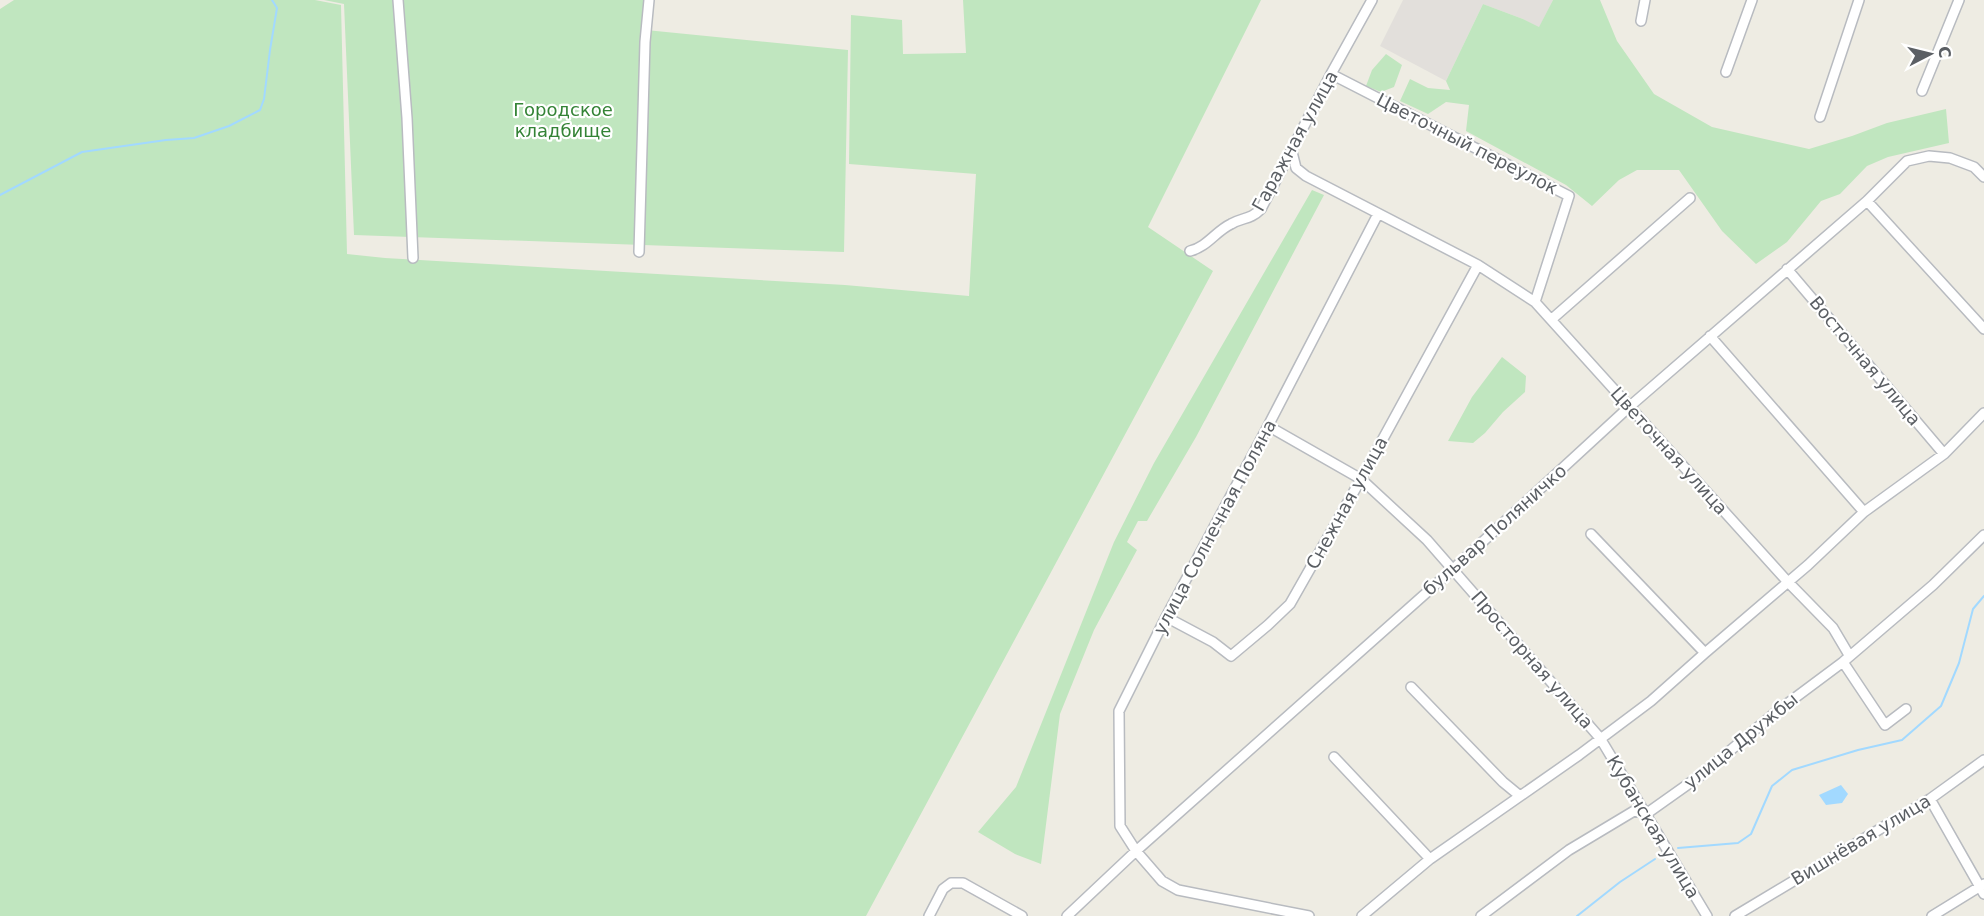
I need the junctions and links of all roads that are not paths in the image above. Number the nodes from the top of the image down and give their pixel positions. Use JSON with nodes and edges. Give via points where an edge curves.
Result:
{"nodes":[{"id":1,"x":398,"y":0,"type":"edge"},
{"id":2,"x":649,"y":0,"type":"edge"},
{"id":3,"x":1372,"y":0,"type":"edge"},
{"id":4,"x":1646,"y":0,"type":"edge"},
{"id":5,"x":1752,"y":0,"type":"edge"},
{"id":6,"x":1858,"y":0,"type":"edge"},
{"id":7,"x":1959,"y":0,"type":"edge"},
{"id":8,"x":1641,"y":21,"type":"dead end"},
{"id":9,"x":1726,"y":72,"type":"dead end"},
{"id":10,"x":1331,"y":74,"type":"junction"},
{"id":11,"x":1922,"y":92,"type":"dead end"},
{"id":12,"x":1820,"y":117,"type":"dead end"},
{"id":13,"x":1292,"y":152,"type":"junction"},
{"id":14,"x":1984,"y":177,"type":"edge"},
{"id":15,"x":1690,"y":198,"type":"dead end"},
{"id":16,"x":1867,"y":201,"type":"junction"},
{"id":17,"x":1378,"y":214,"type":"junction"},
{"id":18,"x":1190,"y":251,"type":"dead end"},
{"id":19,"x":639,"y":252,"type":"dead end"},
{"id":20,"x":413,"y":258,"type":"dead end"},
{"id":21,"x":1478,"y":265,"type":"junction"},
{"id":22,"x":1787,"y":269,"type":"junction"},
{"id":23,"x":1535,"y":302,"type":"junction"},
{"id":24,"x":1552,"y":319,"type":"junction"},
{"id":25,"x":1984,"y":329,"type":"edge"},
{"id":26,"x":1710,"y":336,"type":"junction"},
{"id":27,"x":1629,"y":407,"type":"junction"},
{"id":28,"x":1983,"y":416,"type":"edge"},
{"id":29,"x":1268,"y":426,"type":"junction"},
{"id":30,"x":1944,"y":454,"type":"junction"},
{"id":31,"x":1361,"y":479,"type":"junction"},
{"id":32,"x":1864,"y":512,"type":"junction"},
{"id":33,"x":1591,"y":534,"type":"dead end"},
{"id":34,"x":1984,"y":535,"type":"edge"},
{"id":35,"x":1452,"y":570,"type":"junction"},
{"id":36,"x":1787,"y":581,"type":"junction"},
{"id":37,"x":1166,"y":617,"type":"junction"},
{"id":38,"x":1705,"y":652,"type":"junction"},
{"id":39,"x":1846,"y":658,"type":"junction"},
{"id":40,"x":1412,"y":687,"type":"dead end"},
{"id":41,"x":1906,"y":709,"type":"dead end"},
{"id":42,"x":1600,"y":738,"type":"junction"},
{"id":43,"x":1334,"y":757,"type":"dead end"},
{"id":44,"x":1984,"y":760,"type":"edge"},
{"id":45,"x":1520,"y":796,"type":"junction"},
{"id":46,"x":1930,"y":799,"type":"junction"},
{"id":47,"x":1646,"y":814,"type":"junction"},
{"id":48,"x":1136,"y":851,"type":"junction"},
{"id":49,"x":1430,"y":859,"type":"junction"},
{"id":50,"x":1982,"y":888,"type":"edge"},
{"id":51,"x":929,"y":916,"type":"edge"},
{"id":52,"x":1022,"y":916,"type":"edge"},
{"id":53,"x":1067,"y":916,"type":"edge"},
{"id":54,"x":1309,"y":916,"type":"edge"},
{"id":55,"x":1362,"y":916,"type":"edge"},
{"id":56,"x":1481,"y":916,"type":"edge"},
{"id":57,"x":1707,"y":916,"type":"edge"},
{"id":58,"x":1735,"y":916,"type":"edge"},
{"id":59,"x":1932,"y":916,"type":"edge"}],
"edges":[{"from":1,"to":20,"type":"street"},
{"from":2,"to":19,"type":"street"},
{"from":3,"to":10,"type":"street","name":"Гаражная улица"},
{"from":4,"to":8,"type":"street"},
{"from":5,"to":9,"type":"street"},
{"from":6,"to":12,"type":"street"},
{"from":7,"to":11,"type":"street"},
{"from":10,"to":13,"type":"street","name":"Гаражная улица"},
{"from":10,"to":23,"type":"street","name":"Цветочный переулок","via":[[1569,196]]},
{"from":13,"to":17,"type":"street","name":"Цветочная улица","via":[[1296,168]]},
{"from":13,"to":18,"type":"street","name":"Гаражная улица","via":[[1253,218],[1231,224]]},
{"from":14,"to":16,"type":"street","name":"бульвар Поляничко","via":[[1974,167],[1950,158],[1929,156],[1907,161]]},
{"from":15,"to":24,"type":"street"},
{"from":16,"to":22,"type":"street","name":"бульвар Поляничко"},
{"from":16,"to":25,"type":"street"},
{"from":17,"to":21,"type":"street","name":"Цветочная улица"},
{"from":17,"to":29,"type":"street","name":"улица Солнечная Поляна"},
{"from":21,"to":23,"type":"street","name":"Цветочная улица"},
{"from":21,"to":31,"type":"street","name":"Снежная улица"},
{"from":22,"to":26,"type":"street","name":"бульвар Поляничко"},
{"from":22,"to":30,"type":"street","name":"Восточная улица"},
{"from":23,"to":24,"type":"street","name":"Цветочная улица"},
{"from":24,"to":27,"type":"street","name":"Цветочная улица"},
{"from":26,"to":27,"type":"street","name":"бульвар Поляничко"},
{"from":26,"to":32,"type":"street"},
{"from":27,"to":35,"type":"street","name":"бульвар Поляничко"},
{"from":27,"to":36,"type":"street","name":"Цветочная улица"},
{"from":28,"to":30,"type":"street"},
{"from":29,"to":31,"type":"street","name":"Просторная улица"},
{"from":29,"to":37,"type":"street","name":"улица Солнечная Поляна"},
{"from":30,"to":32,"type":"street"},
{"from":31,"to":35,"type":"street","name":"Просторная улица","via":[[1427,540]]},
{"from":31,"to":37,"type":"street","name":"Снежная улица","via":[[1290,604],[1232,657]]},
{"from":32,"to":36,"type":"street"},
{"from":33,"to":38,"type":"street"},
{"from":34,"to":39,"type":"street","name":"улица Дружбы","via":[[1933,585]]},
{"from":35,"to":42,"type":"street","name":"Просторная улица"},
{"from":35,"to":48,"type":"street","name":"бульвар Поляничко"},
{"from":36,"to":38,"type":"street"},
{"from":36,"to":39,"type":"street","name":"Цветочная улица","via":[[1833,628]]},
{"from":37,"to":48,"type":"street","name":"улица Солнечная Поляна","via":[[1119,711],[1120,826]]},
{"from":38,"to":42,"type":"street","via":[[1652,701]]},
{"from":39,"to":41,"type":"street","name":"Цветочная улица","via":[[1886,725]]},
{"from":39,"to":47,"type":"street","name":"улица Дружбы","via":[[1701,776]]},
{"from":40,"to":45,"type":"street"},
{"from":42,"to":45,"type":"street"},
{"from":42,"to":47,"type":"street","name":"Кубанская улица"},
{"from":43,"to":49,"type":"street"},
{"from":44,"to":46,"type":"street","name":"Вишнёвая улица"},
{"from":45,"to":49,"type":"street"},
{"from":46,"to":50,"type":"street"},
{"from":46,"to":58,"type":"street","name":"Вишнёвая улица"},
{"from":47,"to":56,"type":"street","name":"улица Дружбы","via":[[1634,811],[1578,845]]},
{"from":47,"to":57,"type":"street","name":"Кубанская улица"},
{"from":48,"to":53,"type":"street","name":"бульвар Поляничко"},
{"from":48,"to":54,"type":"street","via":[[1162,881],[1178,890]]},
{"from":49,"to":55,"type":"street"},
{"from":50,"to":59,"type":"street"},
{"from":51,"to":52,"type":"street","via":[[944,889],[957,883]]}]}
